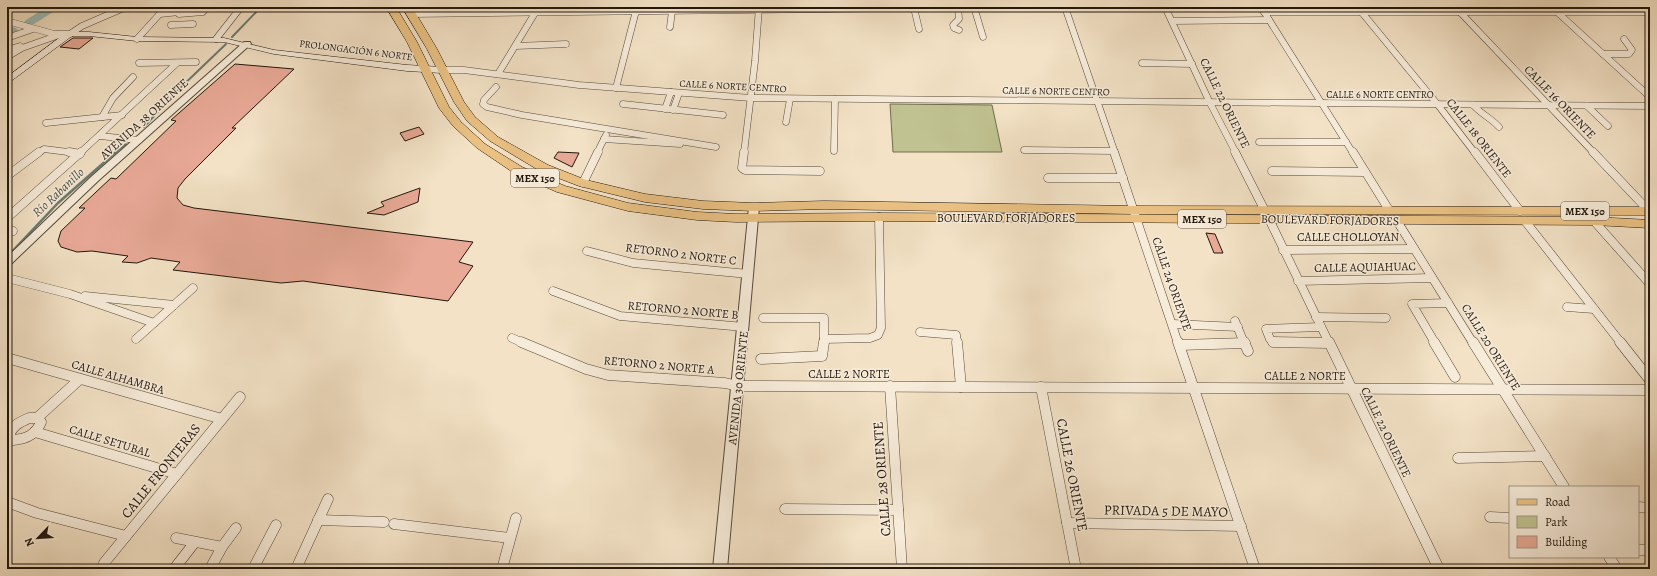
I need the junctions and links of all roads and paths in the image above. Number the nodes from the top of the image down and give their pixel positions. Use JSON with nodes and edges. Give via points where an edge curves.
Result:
{"nodes":[{"id":1,"x":126,"y":7,"type":"edge"},
{"id":2,"x":166,"y":7,"type":"edge"},
{"id":3,"x":207,"y":7,"type":"edge"},
{"id":4,"x":241,"y":7,"type":"edge"},
{"id":5,"x":391,"y":7,"type":"edge"},
{"id":6,"x":873,"y":7,"type":"edge"},
{"id":7,"x":958,"y":7,"type":"edge"},
{"id":8,"x":967,"y":7,"type":"edge"},
{"id":9,"x":974,"y":7,"type":"edge"},
{"id":10,"x":992,"y":7,"type":"edge"},
{"id":11,"x":1065,"y":7,"type":"edge"},
{"id":12,"x":1165,"y":7,"type":"edge"},
{"id":13,"x":1552,"y":7,"type":"edge"},
{"id":14,"x":1644,"y":7,"type":"edge"},
{"id":15,"x":759,"y":8,"type":"edge"},
{"id":16,"x":910,"y":8,"type":"edge"},
{"id":17,"x":537,"y":9,"type":"edge"},
{"id":18,"x":636,"y":9,"type":"edge"},
{"id":19,"x":1262,"y":10,"type":"edge"},
{"id":20,"x":1360,"y":10,"type":"edge"},
{"id":21,"x":1458,"y":10,"type":"edge"},
{"id":22,"x":409,"y":11,"type":"edge"},
{"id":23,"x":672,"y":11,"type":"junction"},
{"id":24,"x":180,"y":12,"type":"junction"},
{"id":25,"x":1558,"y":12,"type":"junction"},
{"id":26,"x":1650,"y":12,"type":"edge"},
{"id":27,"x":160,"y":14,"type":"junction"},
{"id":28,"x":1269,"y":20,"type":"junction"},
{"id":29,"x":7,"y":21,"type":"edge"},
{"id":30,"x":1172,"y":21,"type":"junction"},
{"id":31,"x":193,"y":24,"type":"dead end"},
{"id":32,"x":670,"y":27,"type":"dead end"},
{"id":33,"x":33,"y":29,"type":"junction"},
{"id":34,"x":919,"y":29,"type":"dead end"},
{"id":35,"x":959,"y":30,"type":"dead end"},
{"id":36,"x":54,"y":34,"type":"junction"},
{"id":37,"x":66,"y":34,"type":"junction"},
{"id":38,"x":983,"y":37,"type":"dead end"},
{"id":39,"x":7,"y":38,"type":"edge"},
{"id":40,"x":137,"y":39,"type":"junction"},
{"id":41,"x":216,"y":39,"type":"junction"},
{"id":42,"x":1624,"y":39,"type":"dead end"},
{"id":43,"x":247,"y":44,"type":"junction"},
{"id":44,"x":566,"y":44,"type":"dead end"},
{"id":45,"x":516,"y":46,"type":"junction"},
{"id":46,"x":7,"y":50,"type":"edge"},
{"id":47,"x":1603,"y":54,"type":"junction"},
{"id":48,"x":7,"y":57,"type":"edge"},
{"id":49,"x":177,"y":62,"type":"junction"},
{"id":50,"x":196,"y":62,"type":"dead end"},
{"id":51,"x":139,"y":63,"type":"dead end"},
{"id":52,"x":1142,"y":63,"type":"dead end"},
{"id":53,"x":1192,"y":64,"type":"junction"},
{"id":54,"x":422,"y":65,"type":"junction"},
{"id":55,"x":441,"y":66,"type":"junction"},
{"id":56,"x":498,"y":74,"type":"junction"},
{"id":57,"x":133,"y":77,"type":"dead end"},
{"id":58,"x":7,"y":81,"type":"edge"},
{"id":59,"x":496,"y":86,"type":"dead end"},
{"id":60,"x":616,"y":88,"type":"junction"},
{"id":61,"x":671,"y":92,"type":"junction"},
{"id":62,"x":679,"y":93,"type":"junction"},
{"id":63,"x":1650,"y":97,"type":"edge"},
{"id":64,"x":751,"y":98,"type":"junction"},
{"id":65,"x":790,"y":99,"type":"junction"},
{"id":66,"x":835,"y":99,"type":"junction"},
{"id":67,"x":1098,"y":102,"type":"junction"},
{"id":68,"x":1210,"y":103,"type":"junction"},
{"id":69,"x":624,"y":104,"type":"dead end"},
{"id":70,"x":1322,"y":104,"type":"junction"},
{"id":71,"x":1438,"y":105,"type":"junction"},
{"id":72,"x":1472,"y":105,"type":"junction"},
{"id":73,"x":1548,"y":105,"type":"junction"},
{"id":74,"x":1587,"y":106,"type":"junction"},
{"id":75,"x":1650,"y":106,"type":"edge"},
{"id":76,"x":669,"y":109,"type":"junction"},
{"id":77,"x":122,"y":115,"type":"junction"},
{"id":78,"x":723,"y":115,"type":"dead end"},
{"id":79,"x":102,"y":117,"type":"junction"},
{"id":80,"x":786,"y":122,"type":"dead end"},
{"id":81,"x":46,"y":123,"type":"dead end"},
{"id":82,"x":1608,"y":126,"type":"dead end"},
{"id":83,"x":1499,"y":127,"type":"dead end"},
{"id":84,"x":609,"y":129,"type":"junction"},
{"id":85,"x":100,"y":136,"type":"junction"},
{"id":86,"x":604,"y":139,"type":"junction"},
{"id":87,"x":655,"y":139,"type":"junction"},
{"id":88,"x":139,"y":140,"type":"junction"},
{"id":89,"x":1259,"y":142,"type":"dead end"},
{"id":90,"x":1346,"y":142,"type":"junction"},
{"id":91,"x":716,"y":146,"type":"dead end"},
{"id":92,"x":1024,"y":150,"type":"dead end"},
{"id":93,"x":834,"y":151,"type":"dead end"},
{"id":94,"x":1114,"y":151,"type":"junction"},
{"id":95,"x":80,"y":154,"type":"junction"},
{"id":96,"x":820,"y":170,"type":"dead end"},
{"id":97,"x":1272,"y":171,"type":"dead end"},
{"id":98,"x":1364,"y":172,"type":"junction"},
{"id":99,"x":7,"y":176,"type":"edge"},
{"id":100,"x":1048,"y":178,"type":"dead end"},
{"id":101,"x":1123,"y":178,"type":"junction"},
{"id":102,"x":583,"y":183,"type":"junction"},
{"id":103,"x":1389,"y":210,"type":"junction"},
{"id":104,"x":1650,"y":211,"type":"edge"},
{"id":105,"x":754,"y":212,"type":"junction"},
{"id":106,"x":1136,"y":214,"type":"junction"},
{"id":107,"x":1266,"y":214,"type":"junction"},
{"id":108,"x":1522,"y":216,"type":"junction"},
{"id":109,"x":879,"y":217,"type":"junction"},
{"id":110,"x":7,"y":218,"type":"edge"},
{"id":111,"x":1397,"y":221,"type":"junction"},
{"id":112,"x":1594,"y":221,"type":"junction"},
{"id":113,"x":1650,"y":224,"type":"edge"},
{"id":114,"x":1414,"y":249,"type":"junction"},
{"id":115,"x":1283,"y":250,"type":"junction"},
{"id":116,"x":587,"y":251,"type":"dead end"},
{"id":117,"x":7,"y":263,"type":"edge"},
{"id":118,"x":748,"y":274,"type":"junction"},
{"id":119,"x":7,"y":278,"type":"edge"},
{"id":120,"x":1432,"y":278,"type":"junction"},
{"id":121,"x":1298,"y":280,"type":"junction"},
{"id":122,"x":1650,"y":284,"type":"edge"},
{"id":123,"x":193,"y":288,"type":"dead end"},
{"id":124,"x":553,"y":291,"type":"dead end"},
{"id":125,"x":70,"y":294,"type":"junction"},
{"id":126,"x":174,"y":305,"type":"junction"},
{"id":127,"x":1450,"y":306,"type":"junction"},
{"id":128,"x":1567,"y":307,"type":"dead end"},
{"id":129,"x":1594,"y":308,"type":"junction"},
{"id":130,"x":1316,"y":317,"type":"junction"},
{"id":131,"x":762,"y":318,"type":"dead end"},
{"id":132,"x":1386,"y":318,"type":"dead end"},
{"id":133,"x":154,"y":323,"type":"junction"},
{"id":134,"x":1173,"y":324,"type":"junction"},
{"id":135,"x":744,"y":327,"type":"junction"},
{"id":136,"x":1321,"y":327,"type":"junction"},
{"id":137,"x":920,"y":332,"type":"dead end"},
{"id":138,"x":512,"y":338,"type":"dead end"},
{"id":139,"x":136,"y":339,"type":"dead end"},
{"id":140,"x":824,"y":339,"type":"junction"},
{"id":141,"x":1245,"y":343,"type":"junction"},
{"id":142,"x":1328,"y":343,"type":"junction"},
{"id":143,"x":1180,"y":345,"type":"junction"},
{"id":144,"x":1248,"y":351,"type":"dead end"},
{"id":145,"x":7,"y":358,"type":"edge"},
{"id":146,"x":761,"y":359,"type":"dead end"},
{"id":147,"x":1455,"y":377,"type":"dead end"},
{"id":148,"x":80,"y":379,"type":"junction"},
{"id":149,"x":1650,"y":380,"type":"edge"},
{"id":150,"x":738,"y":386,"type":"junction"},
{"id":151,"x":890,"y":386,"type":"junction"},
{"id":152,"x":961,"y":386,"type":"junction"},
{"id":153,"x":1041,"y":387,"type":"junction"},
{"id":154,"x":1194,"y":388,"type":"junction"},
{"id":155,"x":1350,"y":388,"type":"junction"},
{"id":156,"x":1503,"y":390,"type":"junction"},
{"id":157,"x":1650,"y":390,"type":"edge"},
{"id":158,"x":240,"y":397,"type":"dead end"},
{"id":159,"x":37,"y":418,"type":"junction"},
{"id":160,"x":222,"y":419,"type":"junction"},
{"id":161,"x":10,"y":426,"type":"edge"},
{"id":162,"x":35,"y":432,"type":"junction"},
{"id":163,"x":10,"y":442,"type":"edge"},
{"id":164,"x":1545,"y":456,"type":"junction"},
{"id":165,"x":1458,"y":458,"type":"dead end"},
{"id":166,"x":177,"y":474,"type":"junction"},
{"id":167,"x":1563,"y":486,"type":"edge"},
{"id":168,"x":328,"y":499,"type":"dead end"},
{"id":169,"x":7,"y":502,"type":"edge"},
{"id":170,"x":1639,"y":507,"type":"edge"},
{"id":171,"x":1650,"y":508,"type":"edge"},
{"id":172,"x":785,"y":509,"type":"dead end"},
{"id":173,"x":898,"y":510,"type":"junction"},
{"id":174,"x":1490,"y":517,"type":"dead end"},
{"id":175,"x":516,"y":518,"type":"dead end"},
{"id":176,"x":1509,"y":518,"type":"edge"},
{"id":177,"x":318,"y":520,"type":"junction"},
{"id":178,"x":1067,"y":523,"type":"junction"},
{"id":179,"x":276,"y":525,"type":"dead end"},
{"id":180,"x":1241,"y":526,"type":"junction"},
{"id":181,"x":236,"y":528,"type":"dead end"},
{"id":182,"x":126,"y":536,"type":"junction"},
{"id":183,"x":176,"y":538,"type":"dead end"},
{"id":184,"x":510,"y":538,"type":"junction"},
{"id":185,"x":195,"y":542,"type":"junction"},
{"id":186,"x":222,"y":547,"type":"junction"},
{"id":187,"x":1639,"y":550,"type":"edge"},
{"id":188,"x":1650,"y":550,"type":"edge"},
{"id":189,"x":1610,"y":558,"type":"edge"},
{"id":190,"x":104,"y":563,"type":"dead end"},
{"id":191,"x":174,"y":569,"type":"edge"},
{"id":192,"x":210,"y":569,"type":"edge"},
{"id":193,"x":253,"y":569,"type":"edge"},
{"id":194,"x":296,"y":569,"type":"edge"},
{"id":195,"x":502,"y":569,"type":"edge"},
{"id":196,"x":720,"y":569,"type":"edge"},
{"id":197,"x":902,"y":569,"type":"edge"},
{"id":198,"x":1076,"y":569,"type":"edge"},
{"id":199,"x":1255,"y":569,"type":"edge"},
{"id":200,"x":1439,"y":569,"type":"edge"},
{"id":201,"x":1617,"y":569,"type":"edge"}],
"edges":[{"from":1,"to":37,"type":"street"},
{"from":2,"to":27,"type":"street"},
{"from":3,"to":24,"type":"street","via":[[203,12]]},
{"from":4,"to":41,"type":"street"},
{"from":5,"to":54,"type":"main road","number":"MEX 150"},
{"from":6,"to":15,"type":"street"},
{"from":6,"to":16,"type":"street"},
{"from":7,"to":8,"type":"street"},
{"from":7,"to":16,"type":"street"},
{"from":7,"to":35,"type":"street","via":[[959,19],[953,25]]},
{"from":8,"to":9,"type":"street"},
{"from":9,"to":10,"type":"street"},
{"from":9,"to":38,"type":"street"},
{"from":11,"to":67,"type":"street","name":"CALLE 24 ORIENTE"},
{"from":12,"to":30,"type":"street","name":"CALLE 22 ORIENTE"},
{"from":13,"to":25,"type":"street"},
{"from":14,"to":26,"type":"main road"},
{"from":15,"to":23,"type":"street"},
{"from":15,"to":64,"type":"street"},
{"from":16,"to":34,"type":"street"},
{"from":17,"to":18,"type":"street"},
{"from":17,"to":22,"type":"street"},
{"from":17,"to":45,"type":"street"},
{"from":18,"to":23,"type":"street"},
{"from":18,"to":60,"type":"street"},
{"from":19,"to":20,"type":"street"},
{"from":19,"to":28,"type":"street"},
{"from":20,"to":21,"type":"street"},
{"from":20,"to":71,"type":"street","name":"CALLE 18 ORIENTE"},
{"from":21,"to":25,"type":"street"},
{"from":21,"to":73,"type":"street","name":"CALLE 16 ORIENTE"},
{"from":22,"to":55,"type":"main road","number":"MEX 150"},
{"from":23,"to":32,"type":"street"},
{"from":24,"to":27,"type":"street"},
{"from":24,"to":31,"type":"street","via":[[170,26]]},
{"from":25,"to":26,"type":"street"},
{"from":25,"to":47,"type":"street"},
{"from":27,"to":40,"type":"street"},
{"from":28,"to":30,"type":"street"},
{"from":28,"to":70,"type":"street"},
{"from":29,"to":33,"type":"street"},
{"from":30,"to":53,"type":"street","name":"CALLE 22 ORIENTE"},
{"from":33,"to":36,"type":"street"},
{"from":33,"to":39,"type":"street"},
{"from":36,"to":37,"type":"street"},
{"from":36,"to":46,"type":"street"},
{"from":37,"to":40,"type":"main road","name":"PROLONGACIÓN 6 NORTE"},
{"from":37,"to":48,"type":"street","via":[[22,48]]},
{"from":37,"to":58,"type":"main road"},
{"from":40,"to":41,"type":"main road","name":"PROLONGACIÓN 6 NORTE"},
{"from":41,"to":43,"type":"main road","name":"PROLONGACIÓN 6 NORTE"},
{"from":42,"to":47,"type":"street","via":[[1632,50],[1629,54]]},
{"from":43,"to":54,"type":"main road","name":"PROLONGACIÓN 6 NORTE","via":[[274,52]]},
{"from":43,"to":88,"type":"street","name":"AVENIDA 38 ORIENTE"},
{"from":44,"to":45,"type":"street"},
{"from":45,"to":56,"type":"street"},
{"from":47,"to":63,"type":"street"},
{"from":49,"to":50,"type":"street"},
{"from":49,"to":51,"type":"street"},
{"from":49,"to":77,"type":"street"},
{"from":52,"to":53,"type":"street"},
{"from":53,"to":68,"type":"street","name":"CALLE 22 ORIENTE"},
{"from":54,"to":55,"type":"main road","name":"PROLONGACIÓN 6 NORTE"},
{"from":54,"to":105,"type":"main road","name":"BOULEVARD FORJADORES","number":"MEX 150","via":[[444,108],[457,124],[480,146],[531,176],[561,189],[628,207],[697,216]]},
{"from":55,"to":56,"type":"street","name":"CALLE 6 NORTE CENTRO"},
{"from":55,"to":102,"type":"main road","name":"BOULEVARD FORJADORES","number":"MEX 150","via":[[459,102],[471,119],[494,139],[544,168]]},
{"from":56,"to":60,"type":"street","name":"CALLE 6 NORTE CENTRO"},
{"from":57,"to":79,"type":"street","via":[[113,98]]},
{"from":59,"to":84,"type":"street","via":[[484,100],[483,104],[487,107]]},
{"from":60,"to":61,"type":"street","name":"CALLE 6 NORTE CENTRO"},
{"from":61,"to":62,"type":"street","name":"CALLE 6 NORTE CENTRO"},
{"from":61,"to":76,"type":"street"},
{"from":62,"to":64,"type":"street","name":"CALLE 6 NORTE CENTRO"},
{"from":62,"to":76,"type":"street"},
{"from":64,"to":65,"type":"street","name":"CALLE 6 NORTE CENTRO"},
{"from":64,"to":96,"type":"street","via":[[742,168]]},
{"from":65,"to":66,"type":"street","name":"CALLE 6 NORTE CENTRO"},
{"from":65,"to":80,"type":"street"},
{"from":66,"to":67,"type":"street","name":"CALLE 6 NORTE CENTRO"},
{"from":66,"to":93,"type":"street"},
{"from":67,"to":68,"type":"street","name":"CALLE 6 NORTE CENTRO"},
{"from":67,"to":94,"type":"street","name":"CALLE 24 ORIENTE"},
{"from":68,"to":70,"type":"street","name":"CALLE 6 NORTE CENTRO"},
{"from":68,"to":107,"type":"street","name":"CALLE 22 ORIENTE"},
{"from":69,"to":76,"type":"street"},
{"from":70,"to":71,"type":"street","name":"CALLE 6 NORTE CENTRO"},
{"from":70,"to":90,"type":"street"},
{"from":71,"to":72,"type":"street","name":"CALLE 6 NORTE CENTRO"},
{"from":71,"to":108,"type":"street","name":"CALLE 18 ORIENTE"},
{"from":72,"to":73,"type":"street","name":"CALLE 6 NORTE CENTRO"},
{"from":72,"to":83,"type":"street"},
{"from":73,"to":74,"type":"street","name":"CALLE 6 NORTE CENTRO"},
{"from":73,"to":104,"type":"street","name":"CALLE 16 ORIENTE"},
{"from":74,"to":75,"type":"street","name":"CALLE 6 NORTE CENTRO"},
{"from":74,"to":82,"type":"street"},
{"from":76,"to":78,"type":"street"},
{"from":77,"to":79,"type":"street"},
{"from":77,"to":85,"type":"street"},
{"from":79,"to":81,"type":"street"},
{"from":84,"to":86,"type":"street"},
{"from":84,"to":87,"type":"street"},
{"from":85,"to":88,"type":"street"},
{"from":85,"to":95,"type":"street"},
{"from":86,"to":87,"type":"street"},
{"from":86,"to":102,"type":"street"},
{"from":87,"to":91,"type":"street","via":[[679,145],[690,143]]},
{"from":88,"to":117,"type":"street","name":"AVENIDA 38 ORIENTE"},
{"from":89,"to":90,"type":"street"},
{"from":90,"to":98,"type":"street"},
{"from":92,"to":94,"type":"street"},
{"from":94,"to":101,"type":"street","name":"CALLE 24 ORIENTE"},
{"from":95,"to":99,"type":"street","via":[[44,149]]},
{"from":95,"to":110,"type":"street"},
{"from":97,"to":98,"type":"street"},
{"from":98,"to":103,"type":"street"},
{"from":100,"to":101,"type":"street"},
{"from":101,"to":106,"type":"street","name":"CALLE 24 ORIENTE"},
{"from":102,"to":105,"type":"main road","name":"BOULEVARD FORJADORES","number":"MEX 150","via":[[645,198]]},
{"from":103,"to":107,"type":"main road","name":"BOULEVARD FORJADORES","number":"MEX 150"},
{"from":103,"to":108,"type":"main road","name":"BOULEVARD FORJADORES","number":"MEX 150"},
{"from":104,"to":108,"type":"main road","name":"BOULEVARD FORJADORES","number":"MEX 150"},
{"from":105,"to":106,"type":"main road","name":"BOULEVARD FORJADORES","number":"MEX 150","via":[[824,205]]},
{"from":105,"to":109,"type":"main road","name":"BOULEVARD FORJADORES","number":"MEX 150"},
{"from":105,"to":118,"type":"street","name":"AVENIDA 30 ORIENTE"},
{"from":106,"to":107,"type":"main road","name":"BOULEVARD FORJADORES","number":"MEX 150"},
{"from":106,"to":109,"type":"main road","name":"BOULEVARD FORJADORES","number":"MEX 150"},
{"from":106,"to":134,"type":"street","name":"CALLE 24 ORIENTE"},
{"from":107,"to":111,"type":"main road","name":"BOULEVARD FORJADORES","number":"MEX 150"},
{"from":107,"to":115,"type":"street","name":"CALLE 22 ORIENTE"},
{"from":108,"to":111,"type":"main road","name":"BOULEVARD FORJADORES","number":"MEX 150"},
{"from":108,"to":112,"type":"main road","name":"BOULEVARD FORJADORES","number":"MEX 150"},
{"from":108,"to":129,"type":"street","name":"CALLE 18 ORIENTE"},
{"from":109,"to":140,"type":"street","via":[[881,328],[878,335],[870,338]]},
{"from":111,"to":114,"type":"street","name":"CALLE 20 ORIENTE"},
{"from":112,"to":113,"type":"main road","name":"BOULEVARD FORJADORES","number":"MEX 150"},
{"from":112,"to":122,"type":"street"},
{"from":114,"to":115,"type":"street","name":"CALLE CHOLLOYAN"},
{"from":114,"to":120,"type":"street","name":"CALLE 20 ORIENTE"},
{"from":115,"to":121,"type":"street","name":"CALLE 22 ORIENTE"},
{"from":116,"to":118,"type":"street","name":"RETORNO 2 NORTE C","via":[[633,263]]},
{"from":118,"to":135,"type":"street","name":"AVENIDA 30 ORIENTE"},
{"from":119,"to":125,"type":"street"},
{"from":120,"to":121,"type":"street","name":"CALLE AQUIAHUAC"},
{"from":120,"to":127,"type":"street","name":"CALLE 20 ORIENTE"},
{"from":121,"to":130,"type":"street","name":"CALLE 22 ORIENTE"},
{"from":123,"to":126,"type":"street"},
{"from":124,"to":135,"type":"street","name":"RETORNO 2 NORTE B","via":[[620,316]]},
{"from":125,"to":126,"type":"street"},
{"from":125,"to":133,"type":"street"},
{"from":126,"to":133,"type":"street"},
{"from":127,"to":147,"type":"street","via":[[1415,309]]},
{"from":127,"to":156,"type":"street","name":"CALLE 20 ORIENTE"},
{"from":128,"to":129,"type":"street"},
{"from":129,"to":149,"type":"street","name":"CALLE 18 ORIENTE"},
{"from":130,"to":132,"type":"street"},
{"from":130,"to":136,"type":"street","name":"CALLE 22 ORIENTE"},
{"from":131,"to":140,"type":"street","via":[[824,318]]},
{"from":133,"to":139,"type":"street"},
{"from":134,"to":141,"type":"street","via":[[1236,324]]},
{"from":134,"to":143,"type":"street","name":"CALLE 24 ORIENTE"},
{"from":135,"to":150,"type":"street","name":"AVENIDA 30 ORIENTE"},
{"from":136,"to":142,"type":"street","name":"CALLE 22 ORIENTE"},
{"from":136,"to":142,"type":"street","via":[[1266,329],[1274,342]]},
{"from":137,"to":152,"type":"street","via":[[956,335]]},
{"from":138,"to":150,"type":"street","name":"RETORNO 2 NORTE A","via":[[586,369],[608,375]]},
{"from":140,"to":146,"type":"street","via":[[822,356]]},
{"from":141,"to":143,"type":"street"},
{"from":141,"to":144,"type":"street"},
{"from":142,"to":155,"type":"street","name":"CALLE 22 ORIENTE"},
{"from":143,"to":154,"type":"street","name":"CALLE 24 ORIENTE"},
{"from":145,"to":148,"type":"street","name":"CALLE ALHAMBRA"},
{"from":148,"to":159,"type":"street"},
{"from":148,"to":160,"type":"street","name":"CALLE ALHAMBRA"},
{"from":150,"to":151,"type":"street","name":"CALLE 2 NORTE"},
{"from":150,"to":196,"type":"street","name":"AVENIDA 30 ORIENTE"},
{"from":151,"to":152,"type":"street","name":"CALLE 2 NORTE"},
{"from":151,"to":173,"type":"street","name":"CALLE 28 ORIENTE"},
{"from":152,"to":153,"type":"street","name":"CALLE 2 NORTE"},
{"from":153,"to":154,"type":"street","name":"CALLE 2 NORTE"},
{"from":153,"to":178,"type":"street","name":"CALLE 26 ORIENTE"},
{"from":154,"to":155,"type":"street","name":"CALLE 2 NORTE"},
{"from":154,"to":180,"type":"street","name":"CALLE 24 ORIENTE"},
{"from":155,"to":156,"type":"street","name":"CALLE 2 NORTE"},
{"from":155,"to":200,"type":"street","name":"CALLE 22 ORIENTE"},
{"from":156,"to":157,"type":"street","name":"CALLE 2 NORTE"},
{"from":156,"to":164,"type":"street","name":"CALLE 20 ORIENTE"},
{"from":158,"to":160,"type":"street","name":"CALLE FRONTERAS"},
{"from":159,"to":161,"type":"street","via":[[29,418]]},
{"from":159,"to":162,"type":"street","via":[[41,422]]},
{"from":160,"to":166,"type":"street","name":"CALLE FRONTERAS"},
{"from":161,"to":163,"type":"street"},
{"from":162,"to":163,"type":"street"},
{"from":162,"to":166,"type":"street","name":"CALLE SETUBAL"},
{"from":164,"to":165,"type":"street"},
{"from":164,"to":167,"type":"street","name":"CALLE 20 ORIENTE"},
{"from":166,"to":182,"type":"street","name":"CALLE FRONTERAS"},
{"from":168,"to":177,"type":"street"},
{"from":169,"to":182,"type":"street","via":[[37,513]]},
{"from":170,"to":171,"type":"street"},
{"from":172,"to":173,"type":"street"},
{"from":173,"to":197,"type":"street","name":"CALLE 28 ORIENTE"},
{"from":174,"to":176,"type":"street"},
{"from":175,"to":184,"type":"street"},
{"from":177,"to":184,"type":"street","via":[[389,523]]},
{"from":177,"to":194,"type":"street"},
{"from":178,"to":180,"type":"street","name":"PRIVADA 5 DE MAYO"},
{"from":178,"to":198,"type":"street","name":"CALLE 26 ORIENTE"},
{"from":179,"to":193,"type":"street"},
{"from":180,"to":199,"type":"street","name":"CALLE 24 ORIENTE"},
{"from":181,"to":186,"type":"street"},
{"from":182,"to":190,"type":"street","name":"CALLE FRONTERAS"},
{"from":183,"to":185,"type":"street"},
{"from":184,"to":195,"type":"street"},
{"from":185,"to":186,"type":"street"},
{"from":185,"to":191,"type":"street"},
{"from":186,"to":192,"type":"street"},
{"from":187,"to":188,"type":"street"},
{"from":189,"to":201,"type":"street"}]}
